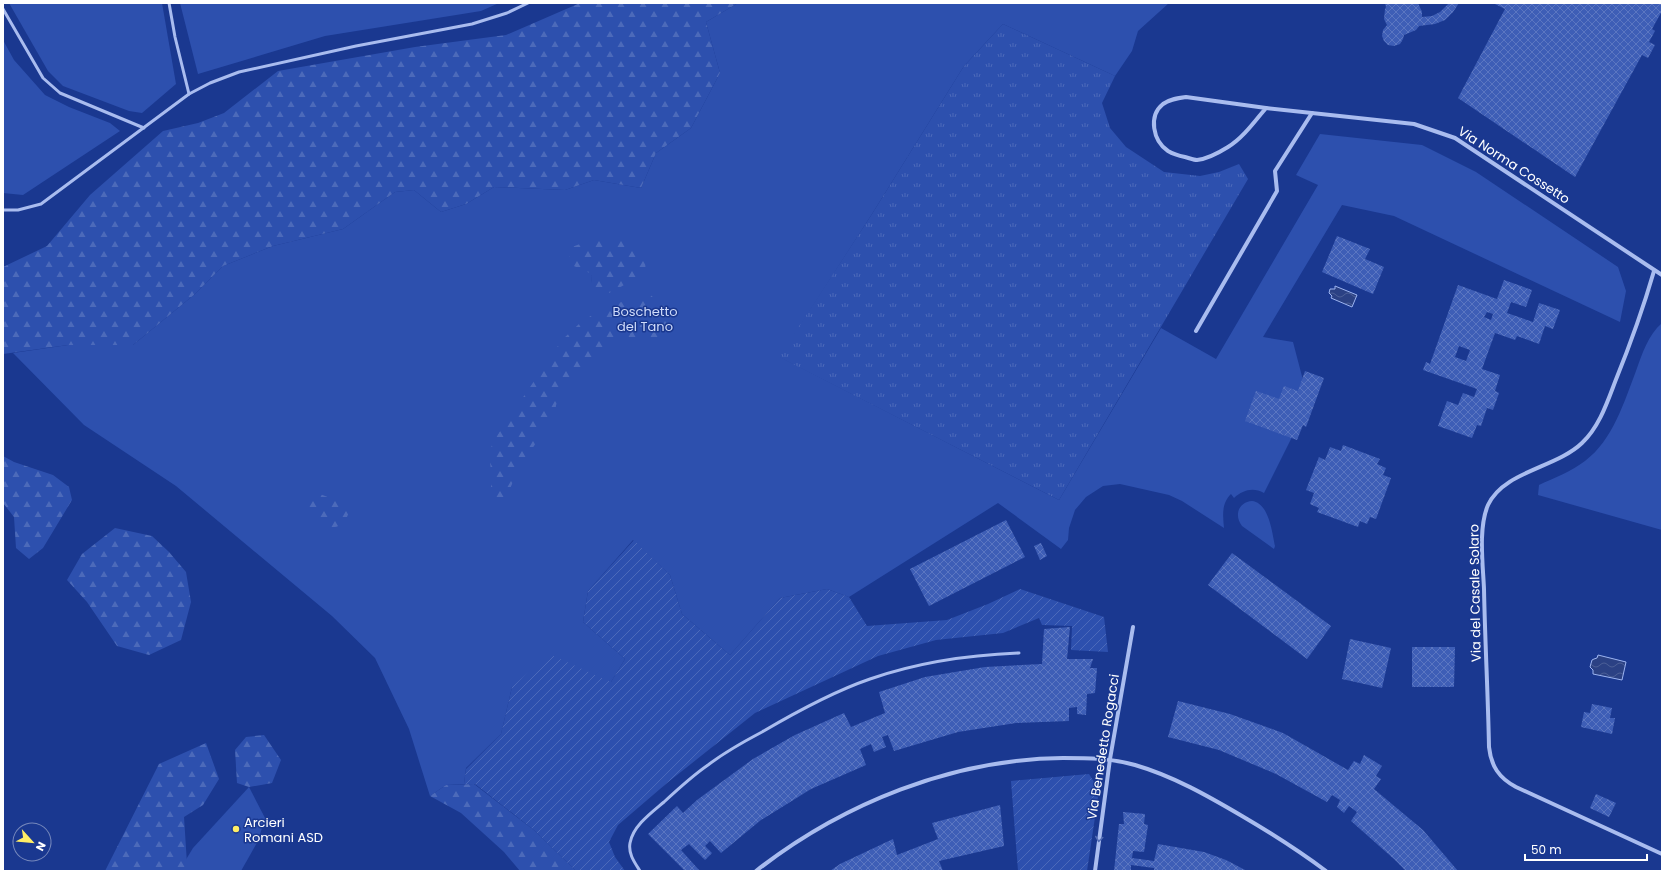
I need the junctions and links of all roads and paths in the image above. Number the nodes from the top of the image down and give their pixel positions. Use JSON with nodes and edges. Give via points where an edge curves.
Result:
{"nodes":[{"id":1,"x":169,"y":3,"type":"edge"},
{"id":2,"x":528,"y":3,"type":"edge"},
{"id":3,"x":3,"y":9,"type":"edge"},
{"id":4,"x":189,"y":94,"type":"junction"},
{"id":5,"x":1266,"y":108,"type":"junction"},
{"id":6,"x":1312,"y":113,"type":"junction"},
{"id":7,"x":144,"y":128,"type":"junction"},
{"id":8,"x":3,"y":210,"type":"edge"},
{"id":9,"x":1654,"y":270,"type":"junction"},
{"id":10,"x":1662,"y":275,"type":"edge"},
{"id":11,"x":1196,"y":330,"type":"dead end"},
{"id":12,"x":1133,"y":627,"type":"dead end"},
{"id":13,"x":1019,"y":653,"type":"dead end"},
{"id":14,"x":1110,"y":759,"type":"junction"},
{"id":15,"x":1662,"y":854,"type":"edge"},
{"id":16,"x":640,"y":871,"type":"edge"},
{"id":17,"x":756,"y":871,"type":"edge"},
{"id":18,"x":1095,"y":871,"type":"edge"},
{"id":19,"x":1326,"y":871,"type":"edge"}],
"edges":[{"from":1,"to":4,"type":"lane"},
{"from":2,"to":4,"type":"lane","via":[[472,24],[239,72]]},
{"from":3,"to":7,"type":"lane","via":[[43,78],[60,93]]},
{"from":4,"to":7,"type":"lane"},
{"from":5,"to":5,"type":"street","name":"Via Norma Cossetto","via":[[1186,97],[1174,98],[1163,104],[1156,112],[1154,132],[1168,151],[1197,160],[1228,147],[1242,136]]},
{"from":5,"to":6,"type":"street","name":"Via Norma Cossetto"},
{"from":6,"to":9,"type":"street","name":"Via Norma Cossetto","via":[[1414,124],[1455,138]]},
{"from":6,"to":11,"type":"street","via":[[1275,172],[1277,191]]},
{"from":7,"to":8,"type":"lane","via":[[41,204],[18,210]]},
{"from":9,"to":10,"type":"street","name":"Via Norma Cossetto"},
{"from":9,"to":15,"type":"street","name":"Via del Casale Solaro","via":[[1637,328],[1598,422],[1583,442],[1569,453],[1510,482],[1495,494],[1484,519],[1483,556],[1489,747],[1496,772],[1516,787]]},
{"from":12,"to":14,"type":"street","name":"Via Benedetto Rogacci"},
{"from":13,"to":16,"type":"lane","via":[[952,658],[884,674],[820,700],[761,732],[701,770],[636,829],[631,840],[630,852]]},
{"from":14,"to":17,"type":"street","via":[[1059,758],[1010,761],[977,766],[917,783],[832,822]]},
{"from":14,"to":18,"type":"street","name":"Via Benedetto Rogacci","one_way":true},
{"from":14,"to":19,"type":"street","via":[[1146,769],[1196,790],[1272,834]]}]}
